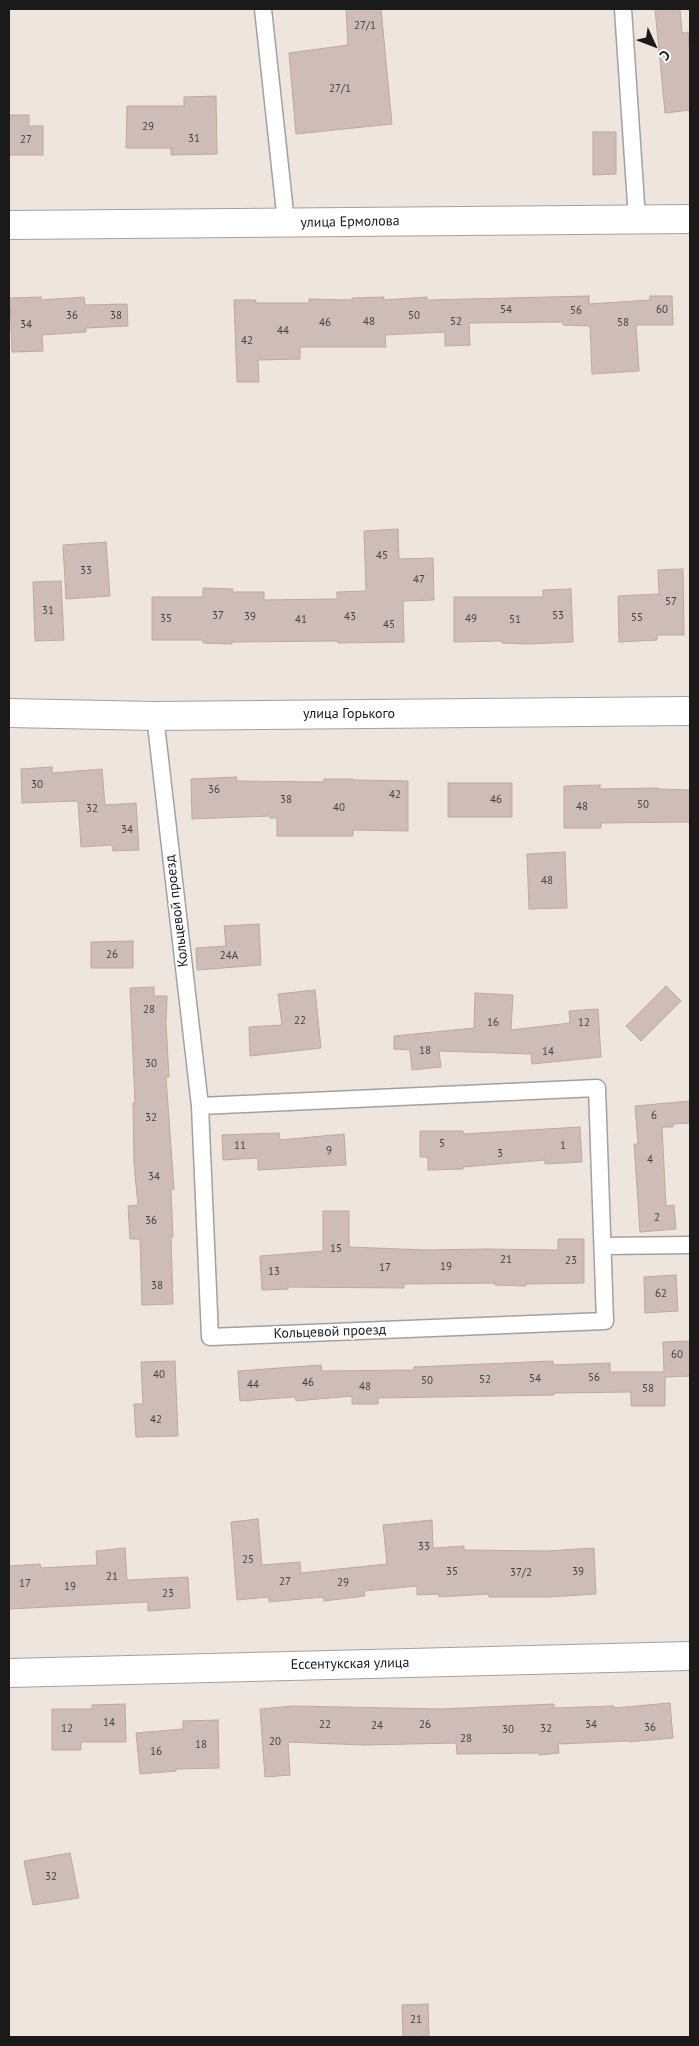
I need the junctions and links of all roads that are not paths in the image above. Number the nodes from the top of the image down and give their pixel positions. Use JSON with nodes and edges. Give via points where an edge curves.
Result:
{"nodes":[{"id":1,"x":263,"y":9,"type":"edge"},
{"id":2,"x":623,"y":9,"type":"edge"},
{"id":3,"x":690,"y":218,"type":"edge"},
{"id":4,"x":637,"y":219,"type":"junction"},
{"id":5,"x":286,"y":222,"type":"junction"},
{"id":6,"x":9,"y":224,"type":"edge"},
{"id":7,"x":690,"y":711,"type":"edge"},
{"id":8,"x":9,"y":713,"type":"edge"},
{"id":9,"x":154,"y":716,"type":"junction"},
{"id":10,"x":200,"y":1106,"type":"junction"},
{"id":11,"x":690,"y":1245,"type":"edge"},
{"id":12,"x":604,"y":1246,"type":"junction"},
{"id":13,"x":690,"y":1656,"type":"edge"},
{"id":14,"x":9,"y":1673,"type":"edge"}],
"edges":[{"from":1,"to":5,"type":"lane"},
{"from":2,"to":4,"type":"lane"},
{"from":3,"to":4,"type":"street","name":"улица Ермолова"},
{"from":4,"to":5,"type":"street","name":"улица Ермолова"},
{"from":5,"to":6,"type":"street","name":"улица Ермолова"},
{"from":7,"to":9,"type":"street","name":"улица Горького"},
{"from":8,"to":9,"type":"street","name":"улица Горького"},
{"from":9,"to":10,"type":"lane","name":"Кольцевой проезд"},
{"from":10,"to":12,"type":"lane","name":"Кольцевой проезд","via":[[597,1088]]},
{"from":10,"to":12,"type":"lane","name":"Кольцевой проезд","via":[[210,1337],[605,1322]]},
{"from":11,"to":12,"type":"lane"},
{"from":13,"to":14,"type":"street","name":"Ессентукская улица"}]}
